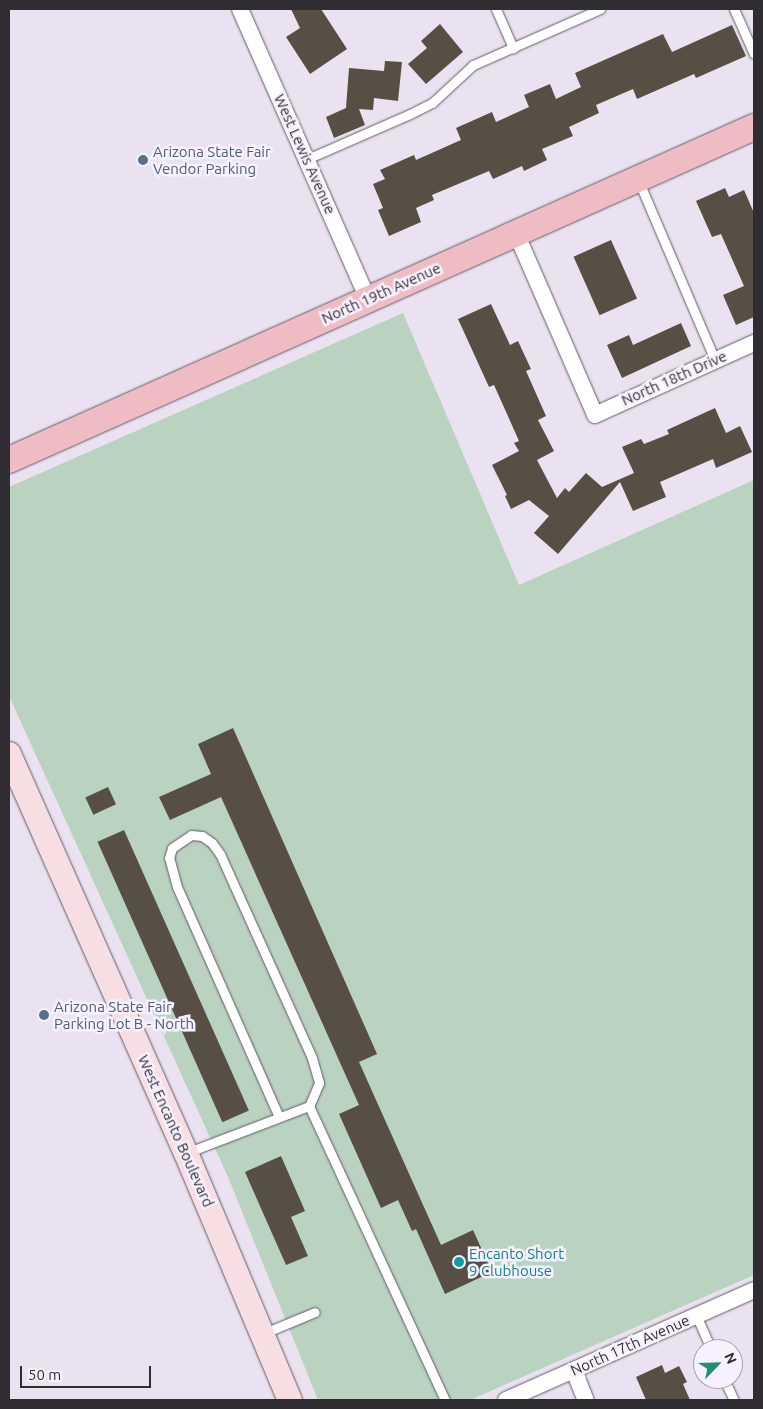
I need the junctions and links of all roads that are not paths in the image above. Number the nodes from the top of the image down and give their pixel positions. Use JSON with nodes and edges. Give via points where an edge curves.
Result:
{"nodes":[{"id":1,"x":240,"y":9,"type":"edge"},
{"id":2,"x":496,"y":9,"type":"edge"},
{"id":3,"x":600,"y":9,"type":"edge"},
{"id":4,"x":734,"y":9,"type":"edge"},
{"id":5,"x":513,"y":48,"type":"junction"},
{"id":6,"x":754,"y":54,"type":"edge"},
{"id":7,"x":754,"y":127,"type":"edge"},
{"id":8,"x":307,"y":159,"type":"junction"},
{"id":9,"x":638,"y":179,"type":"junction"},
{"id":10,"x":516,"y":233,"type":"junction"},
{"id":11,"x":368,"y":300,"type":"junction"},
{"id":12,"x":754,"y":343,"type":"edge"},
{"id":13,"x":715,"y":360,"type":"junction"},
{"id":14,"x":9,"y":460,"type":"edge"},
{"id":15,"x":9,"y":754,"type":"edge"},
{"id":16,"x":309,"y":1106,"type":"junction"},
{"id":17,"x":279,"y":1118,"type":"junction"},
{"id":18,"x":186,"y":1153,"type":"junction"},
{"id":19,"x":754,"y":1290,"type":"edge"},
{"id":20,"x":315,"y":1312,"type":"dead end"},
{"id":21,"x":696,"y":1315,"type":"junction"},
{"id":22,"x":262,"y":1334,"type":"junction"},
{"id":23,"x":707,"y":1339,"type":"edge"},
{"id":24,"x":574,"y":1371,"type":"junction"},
{"id":25,"x":290,"y":1400,"type":"edge"},
{"id":26,"x":445,"y":1400,"type":"edge"},
{"id":27,"x":506,"y":1400,"type":"edge"},
{"id":28,"x":586,"y":1400,"type":"edge"}],
"edges":[{"from":1,"to":8,"type":"street","name":"West Lewis Avenue"},
{"from":2,"to":5,"type":"lane"},
{"from":3,"to":5,"type":"lane"},
{"from":4,"to":6,"type":"lane"},
{"from":5,"to":8,"type":"lane","via":[[473,65],[432,103]]},
{"from":7,"to":9,"type":"main road","name":"North 19th Avenue"},
{"from":8,"to":11,"type":"street","name":"West Lewis Avenue"},
{"from":9,"to":10,"type":"main road","name":"North 19th Avenue"},
{"from":9,"to":13,"type":"lane"},
{"from":10,"to":11,"type":"main road","name":"North 19th Avenue"},
{"from":10,"to":13,"type":"street","name":"North 18th Drive","via":[[595,415]]},
{"from":11,"to":14,"type":"main road","name":"North 19th Avenue"},
{"from":12,"to":13,"type":"street","name":"North 18th Drive"},
{"from":15,"to":18,"type":"street","name":"West Encanto Boulevard"},
{"from":16,"to":17,"type":"lane"},
{"from":16,"to":17,"type":"lane","via":[[319,1082],[312,1058],[220,854],[202,836],[191,835],[172,848],[169,858],[177,888]]},
{"from":16,"to":26,"type":"lane"},
{"from":17,"to":18,"type":"lane"},
{"from":18,"to":22,"type":"street","name":"West Encanto Boulevard"},
{"from":19,"to":21,"type":"street","name":"North 17th Avenue"},
{"from":20,"to":22,"type":"lane"},
{"from":21,"to":23,"type":"lane"},
{"from":21,"to":24,"type":"street","name":"North 17th Avenue"},
{"from":22,"to":25,"type":"street","name":"West Encanto Boulevard"},
{"from":24,"to":27,"type":"street","name":"North 17th Avenue"},
{"from":24,"to":28,"type":"street"}]}
